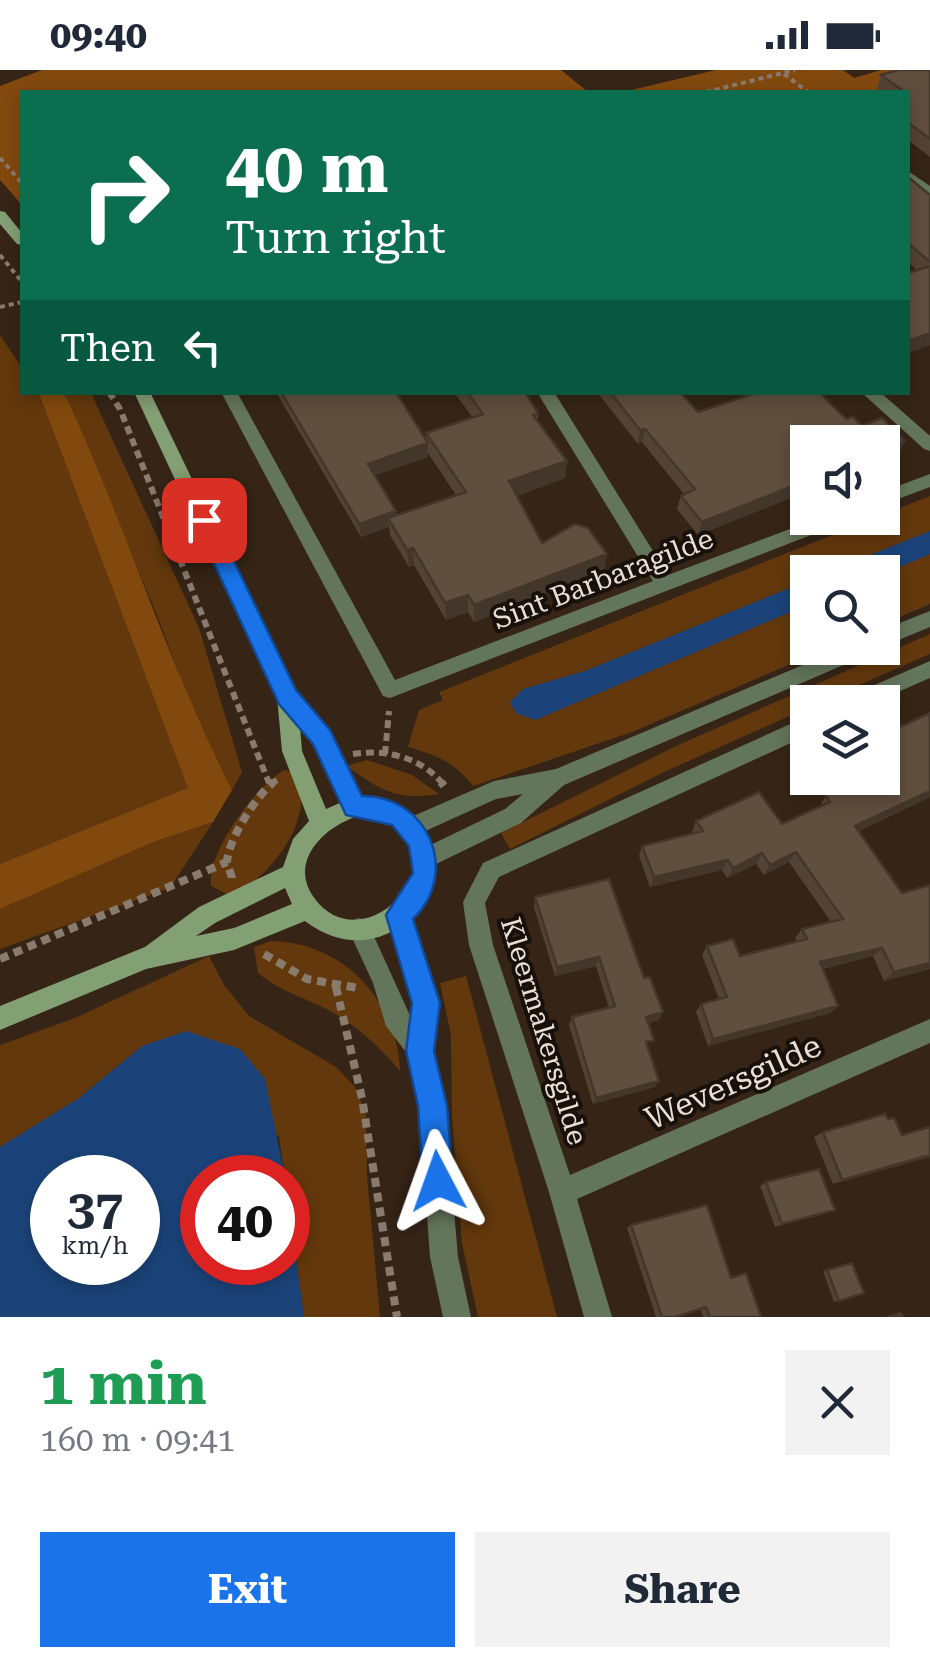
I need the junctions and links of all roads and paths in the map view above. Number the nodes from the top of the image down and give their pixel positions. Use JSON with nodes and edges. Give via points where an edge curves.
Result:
{"nodes":[{"id":1,"x":795,"y":70,"type":"edge"},
{"id":2,"x":783,"y":73,"type":"junction"},
{"id":3,"x":714,"y":90,"type":"edge"},
{"id":4,"x":805,"y":90,"type":"edge"},
{"id":5,"x":0,"y":158,"type":"edge"},
{"id":6,"x":911,"y":172,"type":"edge"},
{"id":7,"x":20,"y":181,"type":"edge"},
{"id":8,"x":930,"y":193,"type":"edge"},
{"id":9,"x":0,"y":215,"type":"edge"},
{"id":10,"x":20,"y":239,"type":"edge"},
{"id":11,"x":0,"y":254,"type":"edge"},
{"id":12,"x":20,"y":279,"type":"edge"},
{"id":13,"x":112,"y":395,"type":"edge"},
{"id":14,"x":143,"y":395,"type":"edge"},
{"id":15,"x":231,"y":395,"type":"edge"},
{"id":16,"x":548,"y":395,"type":"edge"},
{"id":17,"x":872,"y":395,"type":"edge"},
{"id":18,"x":930,"y":445,"type":"edge"},
{"id":19,"x":930,"y":480,"type":"edge"},
{"id":20,"x":900,"y":492,"type":"edge"},
{"id":21,"x":793,"y":535,"type":"edge"},
{"id":22,"x":665,"y":585,"type":"junction"},
{"id":23,"x":930,"y":619,"type":"edge"},
{"id":24,"x":900,"y":632,"type":"edge"},
{"id":25,"x":822,"y":665,"type":"edge"},
{"id":26,"x":930,"y":669,"type":"edge"},
{"id":27,"x":894,"y":685,"type":"edge"},
{"id":28,"x":390,"y":690,"type":"junction"},
{"id":29,"x":288,"y":697,"type":"junction"},
{"id":30,"x":790,"y":733,"type":"edge"},
{"id":31,"x":385,"y":754,"type":"junction"},
{"id":32,"x":332,"y":759,"type":"junction"},
{"id":33,"x":300,"y":770,"type":"junction"},
{"id":34,"x":558,"y":778,"type":"junction"},
{"id":35,"x":269,"y":783,"type":"junction"},
{"id":36,"x":457,"y":806,"type":"junction"},
{"id":37,"x":355,"y":807,"type":"junction"},
{"id":38,"x":320,"y":821,"type":"junction"},
{"id":39,"x":412,"y":827,"type":"junction"},
{"id":40,"x":426,"y":858,"type":"junction"},
{"id":41,"x":293,"y":873,"type":"junction"},
{"id":42,"x":308,"y":909,"type":"junction"},
{"id":43,"x":399,"y":915,"type":"junction"},
{"id":44,"x":360,"y":929,"type":"junction"},
{"id":45,"x":145,"y":958,"type":"junction"},
{"id":46,"x":0,"y":959,"type":"edge"},
{"id":47,"x":336,"y":987,"type":"dead end"},
{"id":48,"x":0,"y":1018,"type":"edge"},
{"id":49,"x":930,"y":1031,"type":"edge"},
{"id":50,"x":420,"y":1051,"type":"junction"},
{"id":51,"x":562,"y":1192,"type":"junction"},
{"id":52,"x":397,"y":1317,"type":"edge"},
{"id":53,"x":457,"y":1317,"type":"edge"},
{"id":54,"x":598,"y":1317,"type":"edge"}],
"edges":[{"from":1,"to":2,"type":"path"},
{"from":2,"to":3,"type":"path"},
{"from":2,"to":4,"type":"path"},
{"from":5,"to":7,"type":"path"},
{"from":6,"to":8,"type":"street"},
{"from":9,"to":10,"type":"main road"},
{"from":11,"to":12,"type":"path"},
{"from":13,"to":35,"type":"path"},
{"from":14,"to":29,"type":"main road"},
{"from":15,"to":28,"type":"street"},
{"from":16,"to":22,"type":"street"},
{"from":17,"to":18,"type":"street"},
{"from":19,"to":20,"type":"street"},
{"from":21,"to":22,"type":"street","name":"Sint Barbaragilde"},
{"from":22,"to":28,"type":"street","name":"Sint Barbaragilde"},
{"from":23,"to":24,"type":"street"},
{"from":25,"to":34,"type":"street"},
{"from":26,"to":27,"type":"street"},
{"from":28,"to":31,"type":"path"},
{"from":29,"to":32,"type":"main road"},
{"from":29,"to":33,"type":"main road"},
{"from":30,"to":51,"type":"street","name":"Kleermakersgilde","via":[[491,870],[474,902],[481,945]]},
{"from":31,"to":32,"type":"path"},
{"from":31,"to":36,"type":"path","via":[[409,758],[438,776]]},
{"from":32,"to":37,"type":"main road"},
{"from":33,"to":35,"type":"path"},
{"from":33,"to":38,"type":"main road"},
{"from":34,"to":36,"type":"street","via":[[494,790]]},
{"from":34,"to":40,"type":"street","via":[[513,816]]},
{"from":35,"to":46,"type":"path","via":[[227,862]]},
{"from":36,"to":39,"type":"street"},
{"from":37,"to":38,"type":"main road"},
{"from":37,"to":39,"type":"main road","via":[[386,810]]},
{"from":38,"to":41,"type":"main road","via":[[303,838]]},
{"from":39,"to":40,"type":"main road"},
{"from":40,"to":43,"type":"main road","via":[[420,889]]},
{"from":41,"to":42,"type":"main road"},
{"from":41,"to":45,"type":"main road","via":[[208,915]]},
{"from":42,"to":44,"type":"main road","via":[[331,925]]},
{"from":42,"to":45,"type":"main road","via":[[234,939]]},
{"from":43,"to":44,"type":"main road"},
{"from":43,"to":50,"type":"street","via":[[426,1003]]},
{"from":44,"to":50,"type":"street","via":[[395,1017]]},
{"from":45,"to":48,"type":"main road"},
{"from":47,"to":52,"type":"path","via":[[362,1098]]},
{"from":49,"to":51,"type":"street","name":"Weversgilde"},
{"from":50,"to":53,"type":"street"},
{"from":51,"to":54,"type":"street","name":"Kleermakersgilde"}]}
